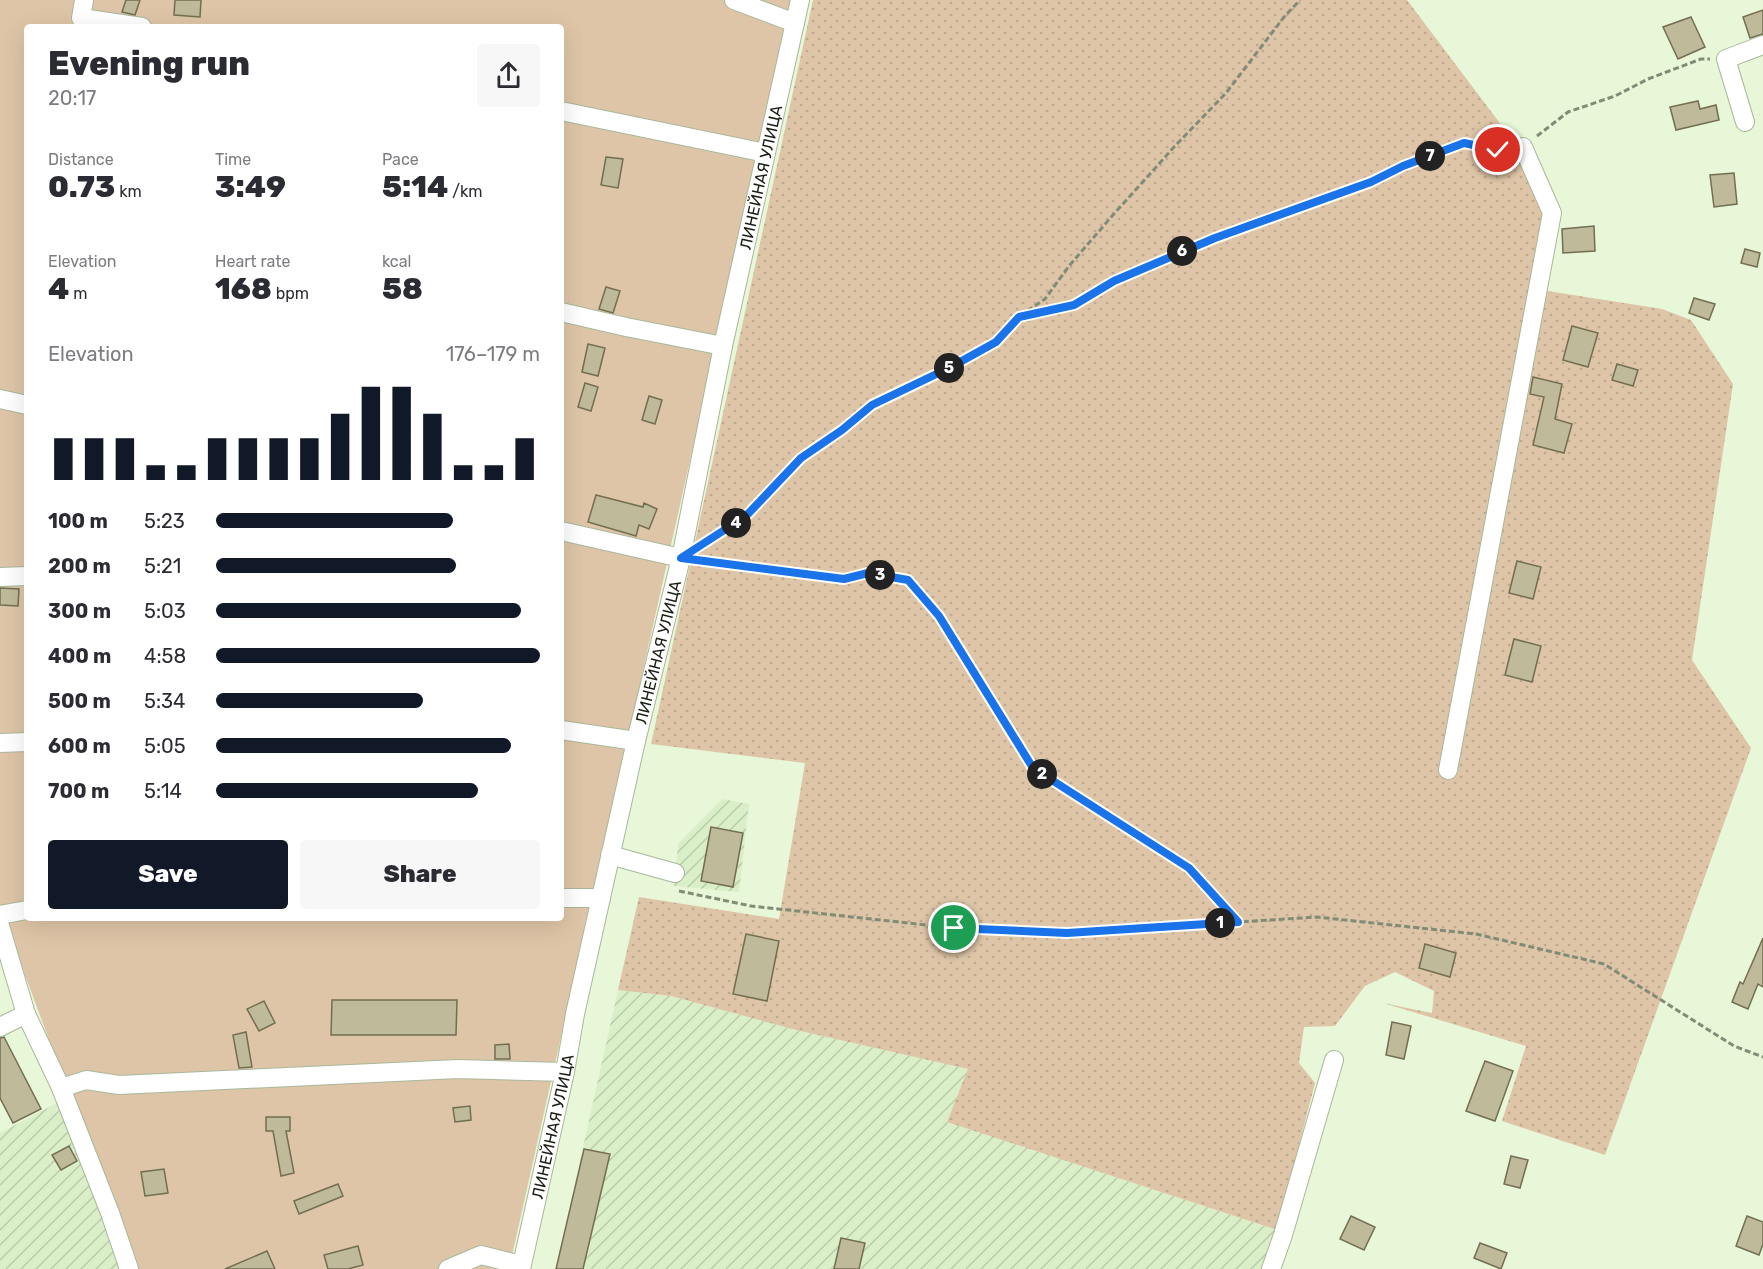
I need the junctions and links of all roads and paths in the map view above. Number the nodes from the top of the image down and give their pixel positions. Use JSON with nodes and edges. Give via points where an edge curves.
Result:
{"nodes":[{"id":1,"x":734,"y":0,"type":"edge"},
{"id":2,"x":800,"y":0,"type":"edge"},
{"id":3,"x":1300,"y":0,"type":"edge"},
{"id":4,"x":81,"y":15,"type":"edge"},
{"id":5,"x":795,"y":23,"type":"junction"},
{"id":6,"x":127,"y":24,"type":"edge"},
{"id":7,"x":1763,"y":45,"type":"edge"},
{"id":8,"x":1726,"y":59,"type":"junction"},
{"id":9,"x":564,"y":112,"type":"edge"},
{"id":10,"x":1745,"y":122,"type":"dead end"},
{"id":11,"x":1523,"y":147,"type":"junction"},
{"id":12,"x":766,"y":153,"type":"junction"},
{"id":13,"x":564,"y":313,"type":"edge"},
{"id":14,"x":1019,"y":317,"type":"junction"},
{"id":15,"x":723,"y":346,"type":"junction"},
{"id":16,"x":0,"y":399,"type":"edge"},
{"id":17,"x":24,"y":404,"type":"edge"},
{"id":18,"x":564,"y":532,"type":"edge"},
{"id":19,"x":681,"y":558,"type":"junction"},
{"id":20,"x":24,"y":576,"type":"edge"},
{"id":21,"x":0,"y":577,"type":"edge"},
{"id":22,"x":564,"y":730,"type":"edge"},
{"id":23,"x":636,"y":741,"type":"junction"},
{"id":24,"x":24,"y":742,"type":"edge"},
{"id":25,"x":0,"y":743,"type":"edge"},
{"id":26,"x":1448,"y":770,"type":"dead end"},
{"id":27,"x":610,"y":855,"type":"junction"},
{"id":28,"x":674,"y":881,"type":"joint"},
{"id":29,"x":564,"y":898,"type":"edge"},
{"id":30,"x":601,"y":898,"type":"junction"},
{"id":31,"x":24,"y":911,"type":"edge"},
{"id":32,"x":0,"y":915,"type":"edge"},
{"id":33,"x":1238,"y":922,"type":"junction"},
{"id":34,"x":0,"y":926,"type":"edge"},
{"id":35,"x":26,"y":1014,"type":"junction"},
{"id":36,"x":0,"y":1027,"type":"edge"},
{"id":37,"x":1763,"y":1057,"type":"edge"},
{"id":38,"x":1334,"y":1060,"type":"dead end"},
{"id":39,"x":565,"y":1072,"type":"junction"},
{"id":40,"x":61,"y":1088,"type":"junction"},
{"id":41,"x":521,"y":1267,"type":"edge"},
{"id":42,"x":129,"y":1269,"type":"edge"},
{"id":43,"x":448,"y":1269,"type":"edge"},
{"id":44,"x":1271,"y":1269,"type":"edge"}],
"edges":[{"from":1,"to":5,"type":"street"},
{"from":2,"to":5,"type":"street","name":"ЛИНЕЙНАЯ УЛИЦА"},
{"from":3,"to":14,"type":"path","via":[[1226,93],[1113,215],[1045,299]]},
{"from":4,"to":6,"type":"street"},
{"from":5,"to":12,"type":"street","name":"ЛИНЕЙНАЯ УЛИЦА"},
{"from":7,"to":8,"type":"street"},
{"from":8,"to":10,"type":"street"},
{"from":8,"to":11,"type":"path","via":[[1701,59],[1568,112]]},
{"from":9,"to":12,"type":"street"},
{"from":11,"to":14,"type":"path","via":[[1498,150],[1464,143],[1371,182],[1215,238],[1114,281],[1074,305]]},
{"from":11,"to":26,"type":"street","via":[[1552,213]]},
{"from":12,"to":15,"type":"street","name":"ЛИНЕЙНАЯ УЛИЦА"},
{"from":13,"to":15,"type":"street"},
{"from":14,"to":19,"type":"path","via":[[996,342],[872,405],[801,458],[746,516]]},
{"from":15,"to":19,"type":"street","name":"ЛИНЕЙНАЯ УЛИЦА"},
{"from":16,"to":17,"type":"street"},
{"from":18,"to":19,"type":"street"},
{"from":19,"to":23,"type":"street","name":"ЛИНЕЙНАЯ УЛИЦА"},
{"from":19,"to":33,"type":"path","via":[[844,579],[868,573],[908,580],[939,616],[1033,768],[1189,868]]},
{"from":20,"to":21,"type":"street"},
{"from":22,"to":23,"type":"street"},
{"from":23,"to":27,"type":"street","name":"ЛИНЕЙНАЯ УЛИЦА"},
{"from":24,"to":25,"type":"street"},
{"from":27,"to":28,"type":"street"},
{"from":27,"to":30,"type":"street","name":"ЛИНЕЙНАЯ УЛИЦА"},
{"from":28,"to":33,"type":"path","via":[[751,906],[954,928],[1067,933]]},
{"from":29,"to":30,"type":"street"},
{"from":30,"to":39,"type":"street","name":"ЛИНЕЙНАЯ УЛИЦА"},
{"from":31,"to":32,"type":"street"},
{"from":33,"to":37,"type":"path","via":[[1317,917],[1476,934],[1604,964],[1734,1046]]},
{"from":34,"to":35,"type":"street"},
{"from":35,"to":36,"type":"street"},
{"from":35,"to":40,"type":"street"},
{"from":38,"to":44,"type":"street"},
{"from":39,"to":40,"type":"street","via":[[458,1069],[119,1085],[86,1080]]},
{"from":39,"to":41,"type":"street","name":"ЛИНЕЙНАЯ УЛИЦА"},
{"from":40,"to":42,"type":"street"},
{"from":41,"to":43,"type":"street","via":[[481,1255]]}]}
